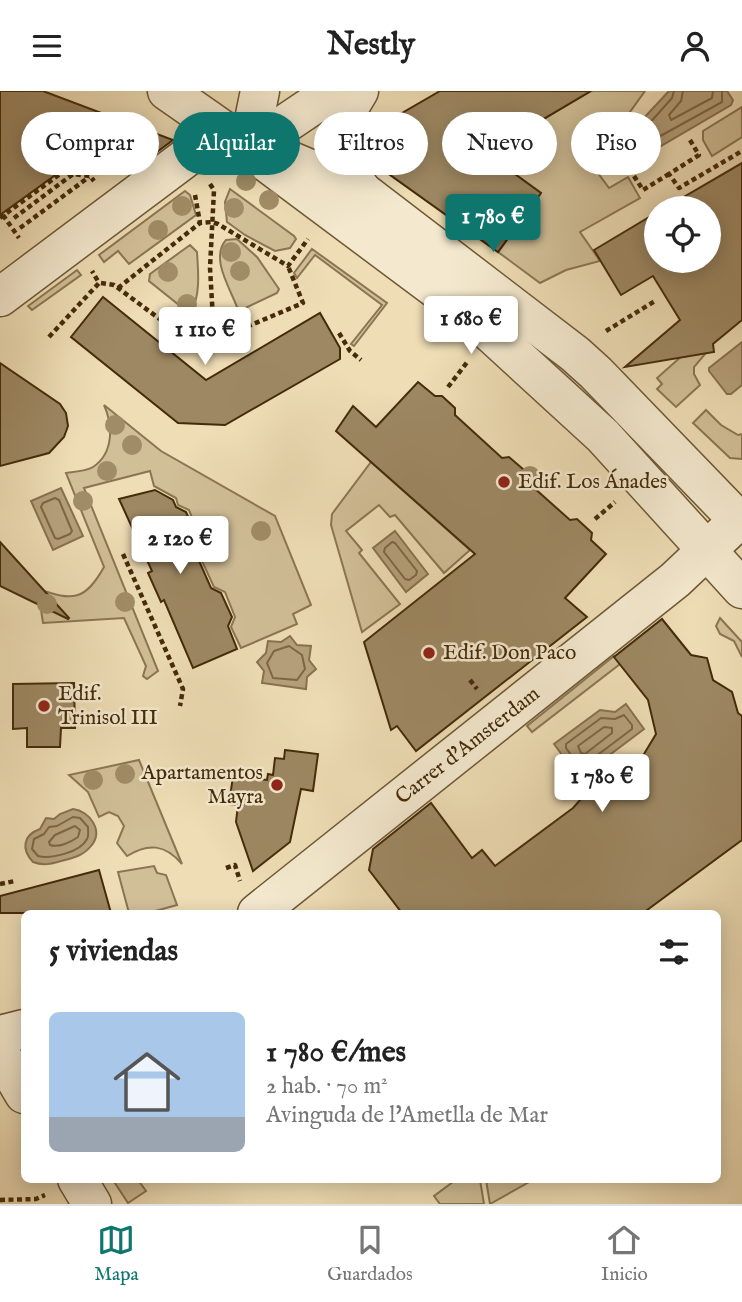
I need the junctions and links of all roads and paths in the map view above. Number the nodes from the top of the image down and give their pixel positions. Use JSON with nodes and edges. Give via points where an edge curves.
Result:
{"nodes":[{"id":1,"x":334,"y":91,"type":"edge"},
{"id":2,"x":359,"y":91,"type":"edge"},
{"id":3,"x":260,"y":92,"type":"edge"},
{"id":4,"x":178,"y":93,"type":"edge"},
{"id":5,"x":202,"y":112,"type":"edge"},
{"id":6,"x":250,"y":112,"type":"edge"},
{"id":7,"x":302,"y":112,"type":"joint"},
{"id":8,"x":690,"y":140,"type":"dead end"},
{"id":9,"x":742,"y":151,"type":"edge"},
{"id":10,"x":300,"y":164,"type":"edge"},
{"id":11,"x":669,"y":174,"type":"junction"},
{"id":12,"x":59,"y":175,"type":"edge"},
{"id":13,"x":175,"y":175,"type":"edge"},
{"id":14,"x":284,"y":175,"type":"edge"},
{"id":15,"x":90,"y":176,"type":"junction"},
{"id":16,"x":634,"y":176,"type":"dead end"},
{"id":17,"x":214,"y":190,"type":"dead end"},
{"id":18,"x":362,"y":191,"type":"junction"},
{"id":19,"x":117,"y":209,"type":"junction"},
{"id":20,"x":0,"y":218,"type":"edge"},
{"id":21,"x":14,"y":218,"type":"dead end"},
{"id":22,"x":212,"y":222,"type":"junction"},
{"id":23,"x":200,"y":223,"type":"dead end"},
{"id":24,"x":20,"y":228,"type":"dead end"},
{"id":25,"x":305,"y":244,"type":"dead end"},
{"id":26,"x":288,"y":266,"type":"junction"},
{"id":27,"x":90,"y":268,"type":"dead end"},
{"id":28,"x":101,"y":283,"type":"dead end"},
{"id":29,"x":118,"y":288,"type":"junction"},
{"id":30,"x":0,"y":297,"type":"edge"},
{"id":31,"x":654,"y":301,"type":"dead end"},
{"id":32,"x":340,"y":333,"type":"dead end"},
{"id":33,"x":50,"y":337,"type":"dead end"},
{"id":34,"x":214,"y":341,"type":"junction"},
{"id":35,"x":215,"y":353,"type":"dead end"},
{"id":36,"x":575,"y":355,"type":"junction"},
{"id":37,"x":361,"y":360,"type":"dead end"},
{"id":38,"x":741,"y":520,"type":"edge"},
{"id":39,"x":706,"y":549,"type":"junction"},
{"id":40,"x":123,"y":554,"type":"dead end"},
{"id":41,"x":742,"y":589,"type":"edge"},
{"id":42,"x":180,"y":706,"type":"dead end"},
{"id":43,"x":15,"y":881,"type":"dead end"},
{"id":44,"x":0,"y":884,"type":"edge"},
{"id":45,"x":261,"y":910,"type":"edge"},
{"id":46,"x":21,"y":1030,"type":"edge"},
{"id":47,"x":0,"y":1035,"type":"edge"},
{"id":48,"x":0,"y":1053,"type":"edge"},
{"id":49,"x":21,"y":1089,"type":"edge"},
{"id":50,"x":79,"y":1183,"type":"edge"},
{"id":51,"x":92,"y":1204,"type":"edge"}],
"edges":[{"from":1,"to":7,"type":"street"},
{"from":2,"to":18,"type":"street","via":[[344,116],[339,157]]},
{"from":3,"to":6,"type":"street"},
{"from":3,"to":7,"type":"street","via":[[268,108]]},
{"from":4,"to":5,"type":"street"},
{"from":8,"to":11,"type":"path","via":[[699,155]]},
{"from":9,"to":11,"type":"path","via":[[679,188]]},
{"from":10,"to":18,"type":"street"},
{"from":11,"to":16,"type":"path","via":[[643,190]]},
{"from":12,"to":20,"type":"path"},
{"from":13,"to":19,"type":"street"},
{"from":14,"to":39,"type":"street","via":[[471,316],[603,436]]},
{"from":15,"to":19,"type":"path"},
{"from":15,"to":21,"type":"path","via":[[73,174]]},
{"from":15,"to":24,"type":"path"},
{"from":17,"to":22,"type":"path"},
{"from":18,"to":36,"type":"street"},
{"from":19,"to":30,"type":"street"},
{"from":22,"to":26,"type":"path"},
{"from":22,"to":34,"type":"path"},
{"from":23,"to":29,"type":"path"},
{"from":25,"to":26,"type":"path"},
{"from":26,"to":34,"type":"path","via":[[303,303]]},
{"from":27,"to":33,"type":"path","via":[[99,283]]},
{"from":28,"to":29,"type":"path"},
{"from":29,"to":34,"type":"path","via":[[196,346]]},
{"from":31,"to":36,"type":"path","via":[[598,335]]},
{"from":32,"to":37,"type":"path"},
{"from":34,"to":35,"type":"path"},
{"from":36,"to":38,"type":"street"},
{"from":38,"to":39,"type":"street","name":"Carrer d'Amsterdam"},
{"from":39,"to":41,"type":"street"},
{"from":39,"to":45,"type":"street","name":"Carrer d'Amsterdam","via":[[563,671]]},
{"from":40,"to":42,"type":"path","via":[[183,689]]},
{"from":43,"to":44,"type":"path"},
{"from":46,"to":47,"type":"street"},
{"from":48,"to":49,"type":"street"},
{"from":50,"to":51,"type":"street"}]}
